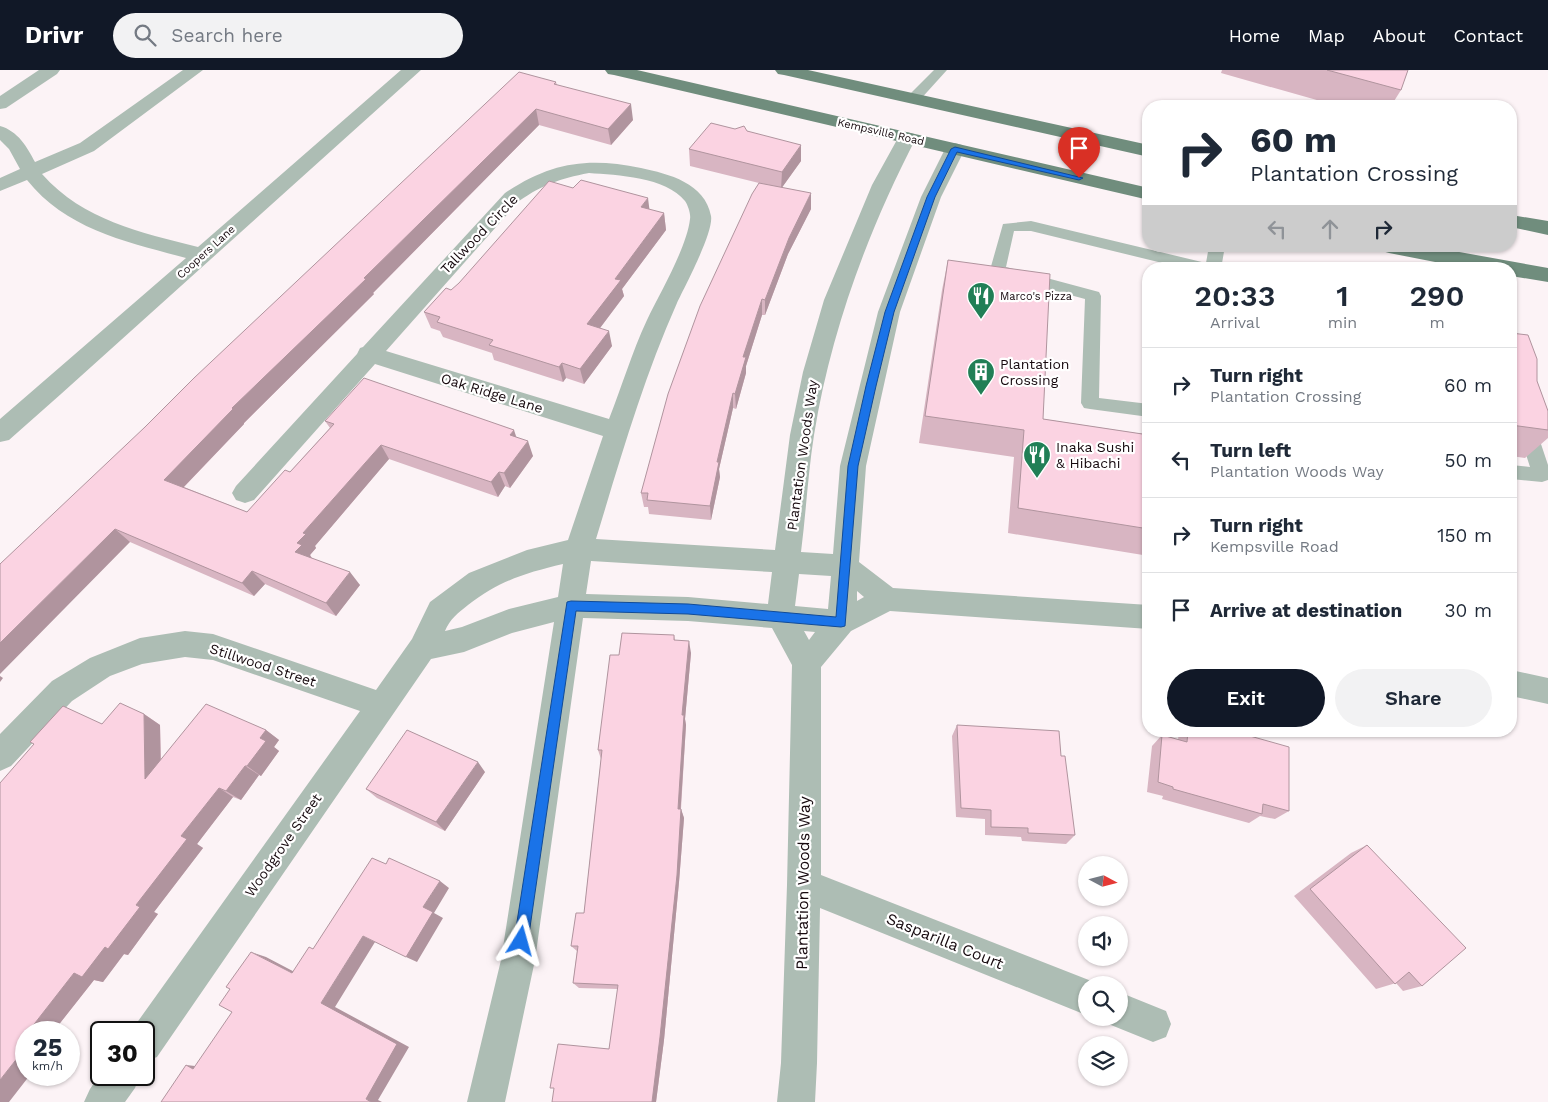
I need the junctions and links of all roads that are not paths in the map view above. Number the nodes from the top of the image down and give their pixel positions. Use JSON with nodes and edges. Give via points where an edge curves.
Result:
{"nodes":[{"id":1,"x":51,"y":70,"type":"edge"},
{"id":2,"x":194,"y":70,"type":"edge"},
{"id":3,"x":412,"y":70,"type":"edge"},
{"id":4,"x":614,"y":70,"type":"edge"},
{"id":5,"x":784,"y":70,"type":"edge"},
{"id":6,"x":941,"y":70,"type":"edge"},
{"id":7,"x":913,"y":99,"type":"junction"},
{"id":8,"x":0,"y":104,"type":"edge"},
{"id":9,"x":0,"y":132,"type":"edge"},
{"id":10,"x":907,"y":138,"type":"junction"},
{"id":11,"x":955,"y":149,"type":"junction"},
{"id":12,"x":1142,"y":149,"type":"edge"},
{"id":13,"x":30,"y":172,"type":"junction"},
{"id":14,"x":0,"y":185,"type":"edge"},
{"id":15,"x":1142,"y":192,"type":"edge"},
{"id":16,"x":1517,"y":222,"type":"edge"},
{"id":17,"x":1548,"y":228,"type":"edge"},
{"id":18,"x":1421,"y":252,"type":"edge"},
{"id":19,"x":202,"y":255,"type":"junction"},
{"id":20,"x":1182,"y":262,"type":"edge"},
{"id":21,"x":1473,"y":262,"type":"edge"},
{"id":22,"x":1517,"y":270,"type":"edge"},
{"id":23,"x":1548,"y":276,"type":"edge"},
{"id":24,"x":368,"y":354,"type":"junction"},
{"id":25,"x":1517,"y":399,"type":"edge"},
{"id":26,"x":1142,"y":410,"type":"edge"},
{"id":27,"x":616,"y":431,"type":"junction"},
{"id":28,"x":0,"y":433,"type":"edge"},
{"id":29,"x":1517,"y":473,"type":"edge"},
{"id":30,"x":245,"y":493,"type":"dead end"},
{"id":31,"x":579,"y":549,"type":"junction"},
{"id":32,"x":787,"y":561,"type":"junction"},
{"id":33,"x":846,"y":566,"type":"junction"},
{"id":34,"x":887,"y":599,"type":"junction"},
{"id":35,"x":571,"y":606,"type":"junction"},
{"id":36,"x":780,"y":617,"type":"junction"},
{"id":37,"x":1142,"y":617,"type":"edge"},
{"id":38,"x":841,"y":622,"type":"junction"},
{"id":39,"x":422,"y":648,"type":"junction"},
{"id":40,"x":807,"y":663,"type":"junction"},
{"id":41,"x":1517,"y":684,"type":"edge"},
{"id":42,"x":1548,"y":691,"type":"edge"},
{"id":43,"x":381,"y":705,"type":"junction"},
{"id":44,"x":0,"y":756,"type":"edge"},
{"id":45,"x":804,"y":885,"type":"junction"},
{"id":46,"x":1078,"y":994,"type":"edge"},
{"id":47,"x":1128,"y":1014,"type":"edge"},
{"id":48,"x":1153,"y":1024,"type":"dead end"},
{"id":49,"x":155,"y":1028,"type":"edge"},
{"id":50,"x":114,"y":1086,"type":"edge"},
{"id":51,"x":103,"y":1102,"type":"edge"},
{"id":52,"x":486,"y":1102,"type":"edge"},
{"id":53,"x":796,"y":1102,"type":"edge"}],
"edges":[{"from":1,"to":8,"type":"street"},
{"from":2,"to":13,"type":"street","via":[[87,146]]},
{"from":3,"to":19,"type":"street","name":"Coopers Lane"},
{"from":4,"to":10,"type":"main road","name":"Kempsville Road"},
{"from":5,"to":7,"type":"main road"},
{"from":6,"to":7,"type":"lane"},
{"from":7,"to":12,"type":"main road"},
{"from":9,"to":13,"type":"street","via":[[14,141]]},
{"from":10,"to":11,"type":"main road","name":"Kempsville Road"},
{"from":10,"to":32,"type":"street","name":"Plantation Woods Way","via":[[863,230],[835,300],[817,363],[802,435]]},
{"from":11,"to":15,"type":"main road","name":"Kempsville Road"},
{"from":11,"to":33,"type":"street","via":[[931,197],[890,312],[853,466]]},
{"from":13,"to":14,"type":"street"},
{"from":13,"to":19,"type":"street","via":[[61,204],[81,218],[103,228]]},
{"from":16,"to":17,"type":"main road"},
{"from":18,"to":21,"type":"main road"},
{"from":19,"to":28,"type":"street","name":"Coopers Lane","via":[[80,366]]},
{"from":20,"to":26,"type":"lane","via":[[1031,226],[1008,227],[998,270],[1093,296],[1090,403]]},
{"from":22,"to":23,"type":"main road"},
{"from":24,"to":27,"type":"street","name":"Oak Ridge Lane"},
{"from":24,"to":27,"type":"street","name":"Tallwood Circle","via":[[512,197],[534,182],[590,167],[652,176],[676,184],[694,199],[701,218],[696,238],[657,323]]},
{"from":24,"to":30,"type":"street","name":"Tallwood Circle"},
{"from":25,"to":29,"type":"lane","via":[[1542,475]]},
{"from":27,"to":31,"type":"street","name":"Tallwood Circle"},
{"from":31,"to":32,"type":"street"},
{"from":31,"to":35,"type":"street","name":"Tallwood Circle"},
{"from":31,"to":39,"type":"street","name":"Woodgrove Street","via":[[526,560],[478,581],[440,611]]},
{"from":32,"to":33,"type":"street"},
{"from":32,"to":36,"type":"street","name":"Plantation Woods Way"},
{"from":33,"to":34,"type":"street"},
{"from":33,"to":38,"type":"street"},
{"from":34,"to":37,"type":"street"},
{"from":34,"to":38,"type":"street"},
{"from":35,"to":36,"type":"street","via":[[688,609]]},
{"from":35,"to":39,"type":"street","via":[[509,622],[464,639]]},
{"from":35,"to":52,"type":"street","name":"Tallwood Circle","via":[[518,960]]},
{"from":36,"to":38,"type":"street"},
{"from":36,"to":40,"type":"street"},
{"from":38,"to":40,"type":"street"},
{"from":39,"to":43,"type":"street","name":"Woodgrove Street"},
{"from":40,"to":45,"type":"street","name":"Plantation Woods Way"},
{"from":41,"to":42,"type":"street"},
{"from":43,"to":44,"type":"street","name":"Stillwood Street","via":[[213,647],[185,644],[140,650],[100,667],[62,691]]},
{"from":43,"to":49,"type":"street","name":"Woodgrove Street"},
{"from":45,"to":46,"type":"street","name":"Sasparilla Court"},
{"from":45,"to":53,"type":"street","name":"Plantation Woods Way"},
{"from":47,"to":48,"type":"street"},
{"from":50,"to":51,"type":"street"}]}
